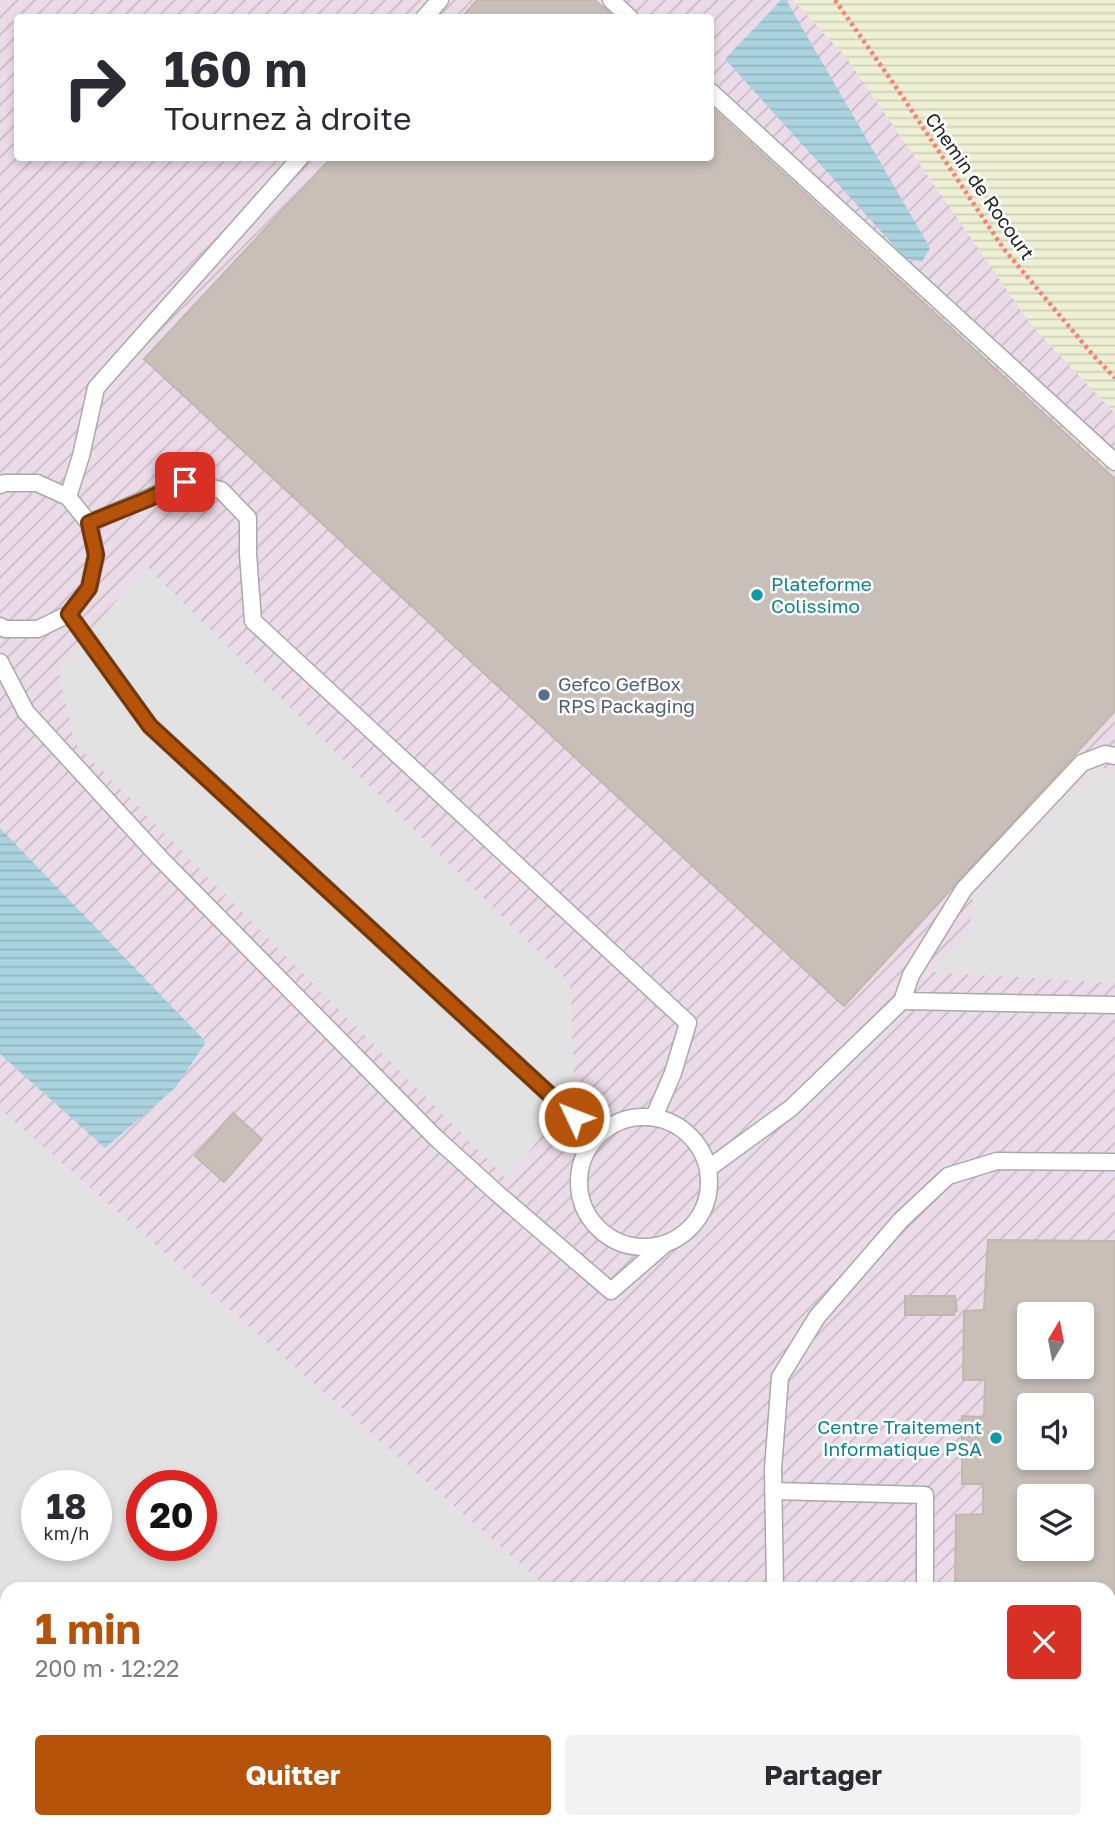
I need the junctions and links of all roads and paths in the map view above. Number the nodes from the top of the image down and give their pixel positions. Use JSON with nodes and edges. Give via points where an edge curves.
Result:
{"nodes":[{"id":1,"x":440,"y":0,"type":"edge"},
{"id":2,"x":611,"y":0,"type":"edge"},
{"id":3,"x":835,"y":0,"type":"edge"},
{"id":4,"x":428,"y":14,"type":"edge"},
{"id":5,"x":626,"y":14,"type":"edge"},
{"id":6,"x":714,"y":96,"type":"edge"},
{"id":7,"x":297,"y":161,"type":"edge"},
{"id":8,"x":1115,"y":378,"type":"edge"},
{"id":9,"x":1115,"y":462,"type":"edge"},
{"id":10,"x":0,"y":485,"type":"edge"},
{"id":11,"x":68,"y":497,"type":"junction"},
{"id":12,"x":89,"y":523,"type":"junction"},
{"id":13,"x":69,"y":614,"type":"junction"},
{"id":14,"x":0,"y":626,"type":"edge"},
{"id":15,"x":0,"y":662,"type":"edge"},
{"id":16,"x":1115,"y":756,"type":"edge"},
{"id":17,"x":902,"y":1001,"type":"junction"},
{"id":18,"x":1115,"y":1005,"type":"edge"},
{"id":19,"x":654,"y":1117,"type":"junction"},
{"id":20,"x":594,"y":1139,"type":"junction"},
{"id":21,"x":1115,"y":1162,"type":"edge"},
{"id":22,"x":709,"y":1168,"type":"junction"},
{"id":23,"x":664,"y":1245,"type":"junction"},
{"id":24,"x":773,"y":1491,"type":"junction"},
{"id":25,"x":775,"y":1582,"type":"edge"},
{"id":26,"x":925,"y":1582,"type":"edge"}],
"edges":[{"from":1,"to":4,"type":"lane"},
{"from":2,"to":5,"type":"lane"},
{"from":3,"to":8,"type":"path","name":"Chemin de Rocourt","via":[[1003,248]]},
{"from":6,"to":9,"type":"lane"},
{"from":7,"to":11,"type":"lane","via":[[96,388]]},
{"from":10,"to":11,"type":"lane","via":[[37,483]]},
{"from":11,"to":12,"type":"lane"},
{"from":12,"to":13,"type":"lane","via":[[96,555],[89,588]]},
{"from":12,"to":19,"type":"lane","via":[[185,482],[220,490],[248,518],[253,621],[688,1023]]},
{"from":13,"to":14,"type":"lane","via":[[38,629]]},
{"from":13,"to":20,"type":"lane","via":[[150,726]]},
{"from":15,"to":23,"type":"lane","via":[[26,712],[159,859],[435,1137],[498,1194],[611,1291]]},
{"from":16,"to":17,"type":"lane","via":[[1105,754],[1082,763],[970,881],[911,975]]},
{"from":17,"to":18,"type":"lane"},
{"from":17,"to":22,"type":"lane","via":[[791,1108]]},
{"from":19,"to":20,"type":"lane","via":[[611,1125]]},
{"from":19,"to":22,"type":"lane","via":[[679,1126],[698,1144]]},
{"from":20,"to":23,"type":"lane","via":[[582,1160],[578,1184],[583,1208],[597,1228],[616,1242],[640,1248]]},
{"from":21,"to":24,"type":"lane","via":[[997,1161],[948,1176],[911,1211],[817,1317],[780,1377]]},
{"from":22,"to":23,"type":"lane","via":[[710,1192],[702,1216],[685,1234]]},
{"from":24,"to":25,"type":"lane"},
{"from":24,"to":26,"type":"lane","via":[[925,1495]]}]}
